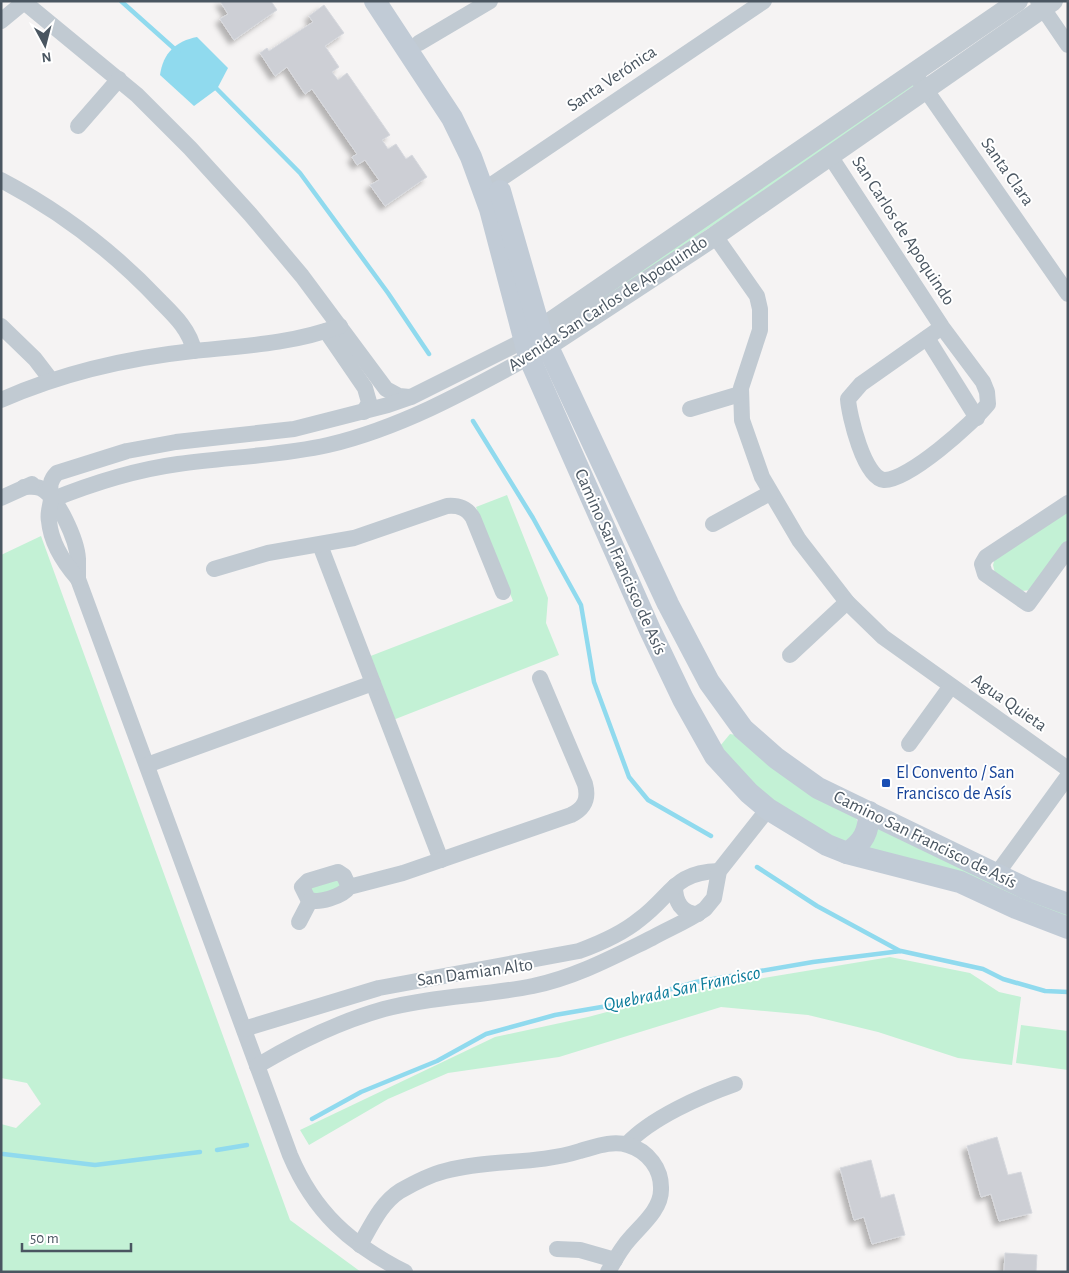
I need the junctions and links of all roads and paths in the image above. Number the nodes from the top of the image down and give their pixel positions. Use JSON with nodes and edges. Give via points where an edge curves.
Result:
{"nodes":[{"id":1,"x":374,"y":1,"type":"edge"},
{"id":2,"x":391,"y":1,"type":"edge"},
{"id":3,"x":490,"y":1,"type":"edge"},
{"id":4,"x":764,"y":1,"type":"edge"},
{"id":5,"x":1018,"y":1,"type":"edge"},
{"id":6,"x":23,"y":2,"type":"edge"},
{"id":7,"x":1045,"y":4,"type":"edge"},
{"id":8,"x":4,"y":13,"type":"edge"},
{"id":9,"x":419,"y":43,"type":"junction"},
{"id":10,"x":1068,"y":45,"type":"edge"},
{"id":11,"x":914,"y":73,"type":"junction"},
{"id":12,"x":119,"y":79,"type":"junction"},
{"id":13,"x":926,"y":89,"type":"junction"},
{"id":14,"x":78,"y":126,"type":"dead end"},
{"id":15,"x":830,"y":156,"type":"junction"},
{"id":16,"x":1,"y":180,"type":"edge"},
{"id":17,"x":490,"y":186,"type":"junction"},
{"id":18,"x":715,"y":236,"type":"junction"},
{"id":19,"x":1068,"y":294,"type":"edge"},
{"id":20,"x":1,"y":326,"type":"edge"},
{"id":21,"x":942,"y":327,"type":"junction"},
{"id":22,"x":333,"y":328,"type":"junction"},
{"id":23,"x":927,"y":338,"type":"junction"},
{"id":24,"x":535,"y":344,"type":"junction"},
{"id":25,"x":194,"y":351,"type":"junction"},
{"id":26,"x":51,"y":380,"type":"junction"},
{"id":27,"x":740,"y":394,"type":"junction"},
{"id":28,"x":411,"y":397,"type":"junction"},
{"id":29,"x":1,"y":400,"type":"edge"},
{"id":30,"x":690,"y":409,"type":"dead end"},
{"id":31,"x":364,"y":412,"type":"junction"},
{"id":32,"x":977,"y":418,"type":"junction"},
{"id":33,"x":57,"y":473,"type":"junction"},
{"id":34,"x":24,"y":487,"type":"junction"},
{"id":35,"x":770,"y":493,"type":"junction"},
{"id":36,"x":1,"y":498,"type":"edge"},
{"id":37,"x":51,"y":500,"type":"junction"},
{"id":38,"x":1068,"y":502,"type":"edge"},
{"id":39,"x":713,"y":524,"type":"dead end"},
{"id":40,"x":320,"y":545,"type":"junction"},
{"id":41,"x":1068,"y":549,"type":"edge"},
{"id":42,"x":214,"y":569,"type":"dead end"},
{"id":43,"x":654,"y":575,"type":"junction"},
{"id":44,"x":632,"y":589,"type":"junction"},
{"id":45,"x":503,"y":592,"type":"dead end"},
{"id":46,"x":847,"y":602,"type":"junction"},
{"id":47,"x":790,"y":655,"type":"dead end"},
{"id":48,"x":540,"y":678,"type":"dead end"},
{"id":49,"x":373,"y":682,"type":"junction"},
{"id":50,"x":951,"y":686,"type":"junction"},
{"id":51,"x":743,"y":729,"type":"junction"},
{"id":52,"x":909,"y":744,"type":"dead end"},
{"id":53,"x":715,"y":756,"type":"junction"},
{"id":54,"x":147,"y":765,"type":"junction"},
{"id":55,"x":1068,"y":769,"type":"edge"},
{"id":56,"x":1068,"y":776,"type":"edge"},
{"id":57,"x":768,"y":809,"type":"junction"},
{"id":58,"x":869,"y":812,"type":"junction"},
{"id":59,"x":847,"y":853,"type":"junction"},
{"id":60,"x":441,"y":860,"type":"junction"},
{"id":61,"x":719,"y":871,"type":"junction"},
{"id":62,"x":996,"y":875,"type":"junction"},
{"id":63,"x":675,"y":886,"type":"junction"},
{"id":64,"x":349,"y":887,"type":"junction"},
{"id":65,"x":310,"y":901,"type":"junction"},
{"id":66,"x":1068,"y":904,"type":"edge"},
{"id":67,"x":698,"y":914,"type":"junction"},
{"id":68,"x":299,"y":922,"type":"dead end"},
{"id":69,"x":1068,"y":928,"type":"edge"},
{"id":70,"x":244,"y":1030,"type":"junction"},
{"id":71,"x":257,"y":1066,"type":"junction"},
{"id":72,"x":735,"y":1084,"type":"dead end"},
{"id":73,"x":628,"y":1144,"type":"junction"},
{"id":74,"x":360,"y":1245,"type":"junction"},
{"id":75,"x":557,"y":1249,"type":"dead end"},
{"id":76,"x":611,"y":1266,"type":"edge"},
{"id":77,"x":405,"y":1272,"type":"edge"}],
"edges":[{"from":1,"to":17,"type":"main road","name":"Camino San Francisco de Asís","via":[[452,118]]},
{"from":2,"to":9,"type":"main road","name":"Camino San Francisco de Asís"},
{"from":3,"to":9,"type":"street"},
{"from":4,"to":17,"type":"street","name":"Santa Verónica"},
{"from":5,"to":11,"type":"street","name":"Avenida San Carlos de Apoquindo"},
{"from":6,"to":8,"type":"street"},
{"from":6,"to":12,"type":"street"},
{"from":7,"to":10,"type":"street"},
{"from":7,"to":13,"type":"street","name":"Avenida San Carlos de Apoquindo"},
{"from":9,"to":17,"type":"main road","name":"Camino San Francisco de Asís","via":[[464,112]]},
{"from":11,"to":13,"type":"street","name":"Santa Clara"},
{"from":11,"to":24,"type":"street","name":"Avenida San Carlos de Apoquindo"},
{"from":12,"to":14,"type":"street"},
{"from":12,"to":22,"type":"street","via":[[178,135],[250,214]]},
{"from":13,"to":15,"type":"street","name":"Avenida San Carlos de Apoquindo"},
{"from":13,"to":19,"type":"street","name":"Santa Clara"},
{"from":15,"to":18,"type":"street","name":"Avenida San Carlos de Apoquindo"},
{"from":15,"to":21,"type":"street","name":"San Carlos de Apoquindo"},
{"from":16,"to":25,"type":"street","via":[[57,212],[116,257],[177,319]]},
{"from":17,"to":24,"type":"main road","name":"Camino San Francisco de Asís"},
{"from":18,"to":24,"type":"street","name":"Avenida San Carlos de Apoquindo"},
{"from":18,"to":27,"type":"street","name":"Agua Quieta","via":[[753,288],[760,310],[760,330]]},
{"from":20,"to":26,"type":"street","via":[[35,359]]},
{"from":21,"to":23,"type":"street","name":"San Carlos de Apoquindo"},
{"from":21,"to":32,"type":"street","name":"San Carlos de Apoquindo","via":[[987,392],[988,404]]},
{"from":22,"to":25,"type":"street","via":[[252,347]]},
{"from":22,"to":28,"type":"street","via":[[386,389],[399,396]]},
{"from":22,"to":31,"type":"street","via":[[365,388],[369,402]]},
{"from":23,"to":32,"type":"street"},
{"from":23,"to":32,"type":"street","name":"San Carlos de Apoquindo","via":[[861,384],[848,399],[849,414],[862,454],[878,478],[897,477],[956,438]]},
{"from":24,"to":28,"type":"street","name":"Avenida San Carlos de Apoquindo"},
{"from":24,"to":37,"type":"street","name":"Avenida San Carlos de Apoquindo","via":[[432,407],[369,433],[294,452],[141,471],[109,478]]},
{"from":24,"to":43,"type":"main road","name":"Camino San Francisco de Asís"},
{"from":24,"to":44,"type":"main road","name":"Camino San Francisco de Asís"},
{"from":25,"to":26,"type":"street","via":[[110,364]]},
{"from":26,"to":29,"type":"street"},
{"from":27,"to":30,"type":"street"},
{"from":27,"to":35,"type":"street","name":"Agua Quieta","via":[[746,438]]},
{"from":28,"to":31,"type":"street","name":"Avenida San Carlos de Apoquindo"},
{"from":31,"to":33,"type":"street","name":"Avenida San Carlos de Apoquindo","via":[[276,432],[176,442],[128,451]]},
{"from":33,"to":34,"type":"street","name":"Avenida San Carlos de Apoquindo"},
{"from":33,"to":37,"type":"street","via":[[50,484]]},
{"from":34,"to":36,"type":"street","name":"Avenida San Carlos de Apoquindo"},
{"from":34,"to":37,"type":"street","via":[[40,488]]},
{"from":35,"to":39,"type":"street"},
{"from":35,"to":46,"type":"street","name":"Agua Quieta","via":[[799,540]]},
{"from":37,"to":54,"type":"street","via":[[63,515],[77,554],[78,579]]},
{"from":38,"to":41,"type":"street","via":[[986,557],[982,564],[985,574],[1028,604]]},
{"from":40,"to":42,"type":"street","via":[[268,553]]},
{"from":40,"to":45,"type":"street","via":[[378,531],[447,506],[462,507],[473,518]]},
{"from":40,"to":49,"type":"street"},
{"from":43,"to":44,"type":"main road"},
{"from":43,"to":51,"type":"main road","name":"Camino San Francisco de Asís","via":[[709,682]]},
{"from":44,"to":53,"type":"main road","name":"Camino San Francisco de Asís","via":[[683,699]]},
{"from":46,"to":47,"type":"street"},
{"from":46,"to":50,"type":"street","name":"Agua Quieta","via":[[883,637]]},
{"from":48,"to":60,"type":"street","via":[[585,784],[587,797],[584,806],[571,815]]},
{"from":49,"to":54,"type":"street"},
{"from":49,"to":60,"type":"street"},
{"from":50,"to":52,"type":"street","name":"Agua Quieta"},
{"from":50,"to":55,"type":"street","name":"Agua Quieta"},
{"from":51,"to":53,"type":"main road","via":[[731,729],[722,735],[716,744]]},
{"from":51,"to":58,"type":"main road","name":"Camino San Francisco de Asís","via":[[794,772],[834,797]]},
{"from":53,"to":57,"type":"main road","name":"Camino San Francisco de Asís"},
{"from":54,"to":70,"type":"street"},
{"from":56,"to":62,"type":"street"},
{"from":57,"to":59,"type":"main road","name":"Camino San Francisco de Asís","via":[[807,835]]},
{"from":57,"to":61,"type":"street","name":"San Damian Alto"},
{"from":58,"to":59,"type":"main road","via":[[865,837]]},
{"from":58,"to":62,"type":"main road","name":"Camino San Francisco de Asís"},
{"from":59,"to":69,"type":"main road","name":"Camino San Francisco de Asís","via":[[960,882]]},
{"from":60,"to":64,"type":"street"},
{"from":61,"to":63,"type":"street","name":"San Damian Alto","via":[[691,875]]},
{"from":61,"to":67,"type":"street","name":"San Damian Alto","via":[[714,898]]},
{"from":62,"to":66,"type":"main road","name":"Camino San Francisco de Asís"},
{"from":63,"to":67,"type":"street","via":[[680,907],[689,914]]},
{"from":63,"to":70,"type":"street","name":"San Damian Alto","via":[[625,930],[579,951],[379,988]]},
{"from":64,"to":65,"type":"street","via":[[342,893]]},
{"from":64,"to":65,"type":"street","via":[[338,872],[308,881],[303,884],[303,891]]},
{"from":65,"to":68,"type":"street"},
{"from":67,"to":71,"type":"street","name":"San Damian Alto","via":[[590,969],[534,986],[423,1001],[383,1010],[323,1030]]},
{"from":70,"to":71,"type":"street"},
{"from":71,"to":74,"type":"street","via":[[302,1182],[329,1220]]},
{"from":72,"to":73,"type":"street","via":[[674,1112],[640,1132]]},
{"from":73,"to":74,"type":"street","via":[[603,1144],[548,1159],[469,1166],[431,1175],[392,1197]]},
{"from":73,"to":76,"type":"street","via":[[640,1150],[656,1166],[661,1192],[652,1211]]},
{"from":74,"to":77,"type":"street"},
{"from":75,"to":76,"type":"street","via":[[580,1250]]}]}
